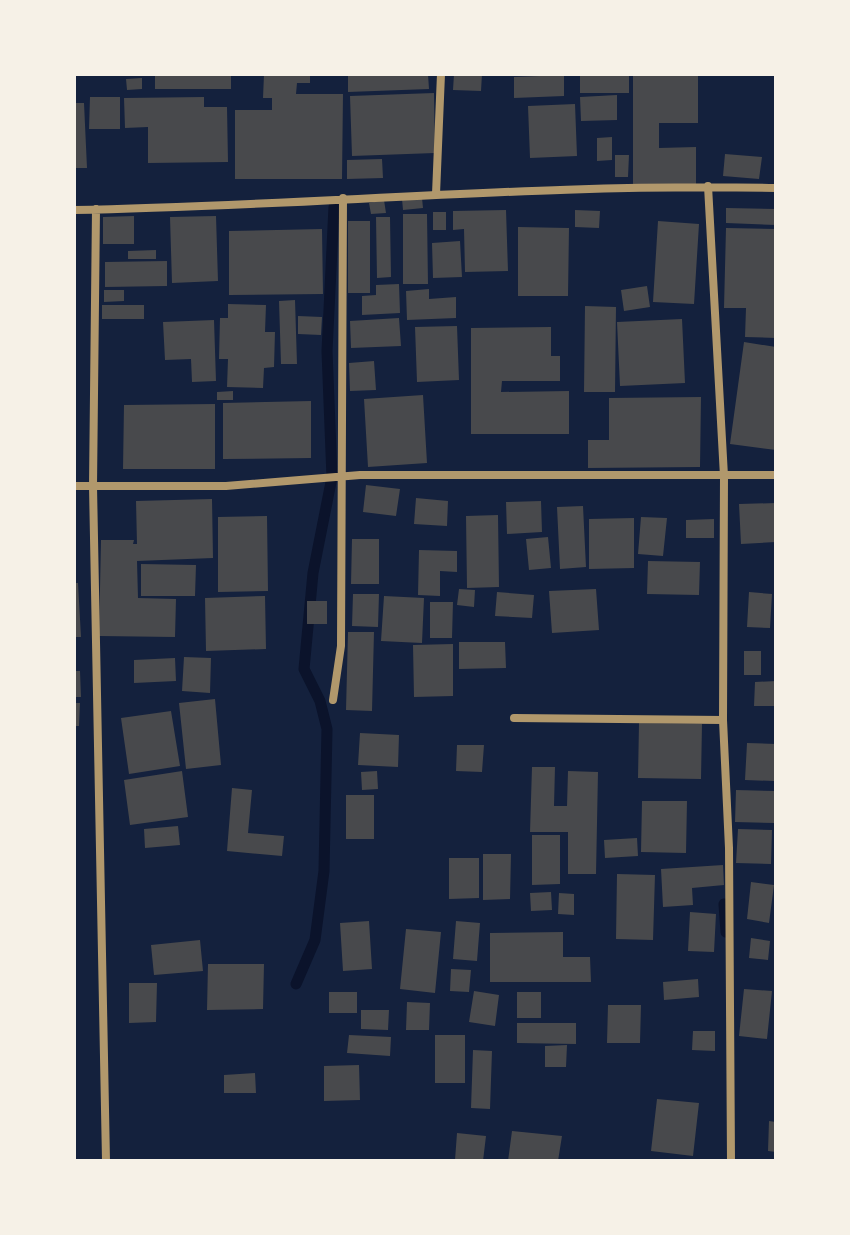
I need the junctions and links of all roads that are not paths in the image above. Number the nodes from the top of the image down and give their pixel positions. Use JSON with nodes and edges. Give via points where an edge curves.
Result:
{"nodes":[{"id":1,"x":441,"y":74,"type":"edge"},
{"id":2,"x":708,"y":186,"type":"junction"},
{"id":3,"x":776,"y":188,"type":"edge"},
{"id":4,"x":436,"y":194,"type":"junction"},
{"id":5,"x":343,"y":198,"type":"junction"},
{"id":6,"x":96,"y":209,"type":"junction"},
{"id":7,"x":74,"y":210,"type":"edge"},
{"id":8,"x":776,"y":475,"type":"edge"},
{"id":9,"x":342,"y":476,"type":"junction"},
{"id":10,"x":724,"y":476,"type":"junction"},
{"id":11,"x":74,"y":486,"type":"edge"},
{"id":12,"x":93,"y":486,"type":"junction"},
{"id":13,"x":333,"y":700,"type":"dead end"},
{"id":14,"x":514,"y":718,"type":"dead end"},
{"id":15,"x":723,"y":720,"type":"junction"},
{"id":16,"x":106,"y":1161,"type":"edge"},
{"id":17,"x":731,"y":1161,"type":"edge"}],
"edges":[{"from":1,"to":4,"type":"street"},
{"from":2,"to":3,"type":"street"},
{"from":2,"to":4,"type":"street"},
{"from":2,"to":10,"type":"street"},
{"from":4,"to":5,"type":"street"},
{"from":5,"to":6,"type":"street"},
{"from":5,"to":9,"type":"street"},
{"from":6,"to":7,"type":"street"},
{"from":6,"to":12,"type":"street"},
{"from":8,"to":10,"type":"street"},
{"from":9,"to":10,"type":"street"},
{"from":9,"to":12,"type":"street","via":[[226,486]]},
{"from":9,"to":13,"type":"street","via":[[341,646]]},
{"from":10,"to":15,"type":"street"},
{"from":11,"to":12,"type":"street"},
{"from":12,"to":16,"type":"street"},
{"from":14,"to":15,"type":"street"},
{"from":15,"to":17,"type":"street"}]}
